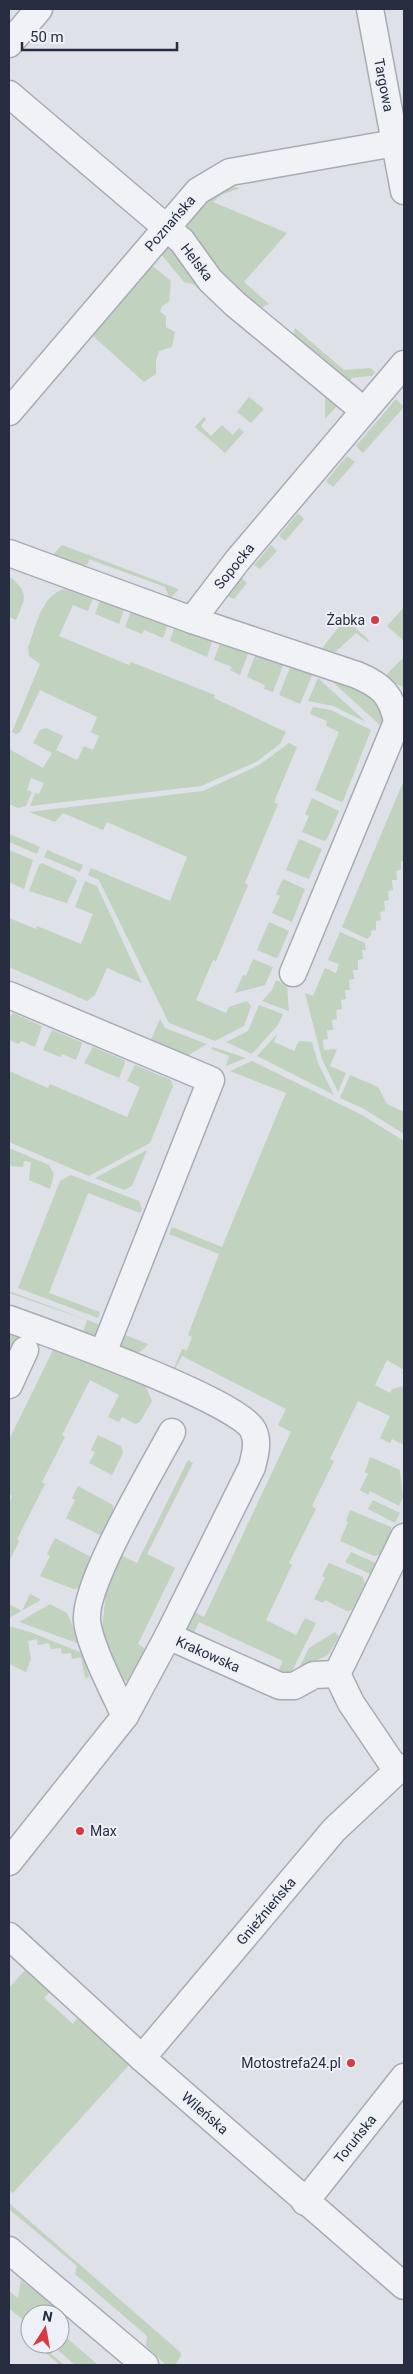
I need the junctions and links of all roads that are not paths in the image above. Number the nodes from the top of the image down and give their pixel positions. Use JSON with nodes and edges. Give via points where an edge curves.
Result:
{"nodes":[{"id":1,"x":39,"y":9,"type":"edge"},
{"id":2,"x":370,"y":9,"type":"edge"},
{"id":3,"x":9,"y":44,"type":"edge"},
{"id":4,"x":9,"y":94,"type":"edge"},
{"id":5,"x":395,"y":143,"type":"junction"},
{"id":6,"x":404,"y":191,"type":"edge"},
{"id":7,"x":165,"y":228,"type":"junction"},
{"id":8,"x":404,"y":364,"type":"edge"},
{"id":9,"x":363,"y":410,"type":"junction"},
{"id":10,"x":9,"y":412,"type":"edge"},
{"id":11,"x":9,"y":553,"type":"edge"},
{"id":12,"x":192,"y":620,"type":"junction"},
{"id":13,"x":293,"y":973,"type":"dead end"},
{"id":14,"x":9,"y":995,"type":"edge"},
{"id":15,"x":9,"y":1319,"type":"edge"},
{"id":16,"x":25,"y":1350,"type":"dead end"},
{"id":17,"x":103,"y":1352,"type":"junction"},
{"id":18,"x":9,"y":1385,"type":"edge"},
{"id":19,"x":172,"y":1432,"type":"dead end"},
{"id":20,"x":404,"y":1537,"type":"edge"},
{"id":21,"x":168,"y":1636,"type":"junction"},
{"id":22,"x":338,"y":1674,"type":"junction"},
{"id":23,"x":125,"y":1716,"type":"junction"},
{"id":24,"x":400,"y":1769,"type":"edge"},
{"id":25,"x":9,"y":1862,"type":"edge"},
{"id":26,"x":9,"y":1936,"type":"edge"},
{"id":27,"x":142,"y":2058,"type":"junction"},
{"id":28,"x":404,"y":2077,"type":"edge"},
{"id":29,"x":305,"y":2202,"type":"junction"},
{"id":30,"x":9,"y":2250,"type":"edge"},
{"id":31,"x":404,"y":2286,"type":"edge"},
{"id":32,"x":145,"y":2365,"type":"edge"}],
"edges":[{"from":1,"to":3,"type":"street"},
{"from":2,"to":5,"type":"street","name":"Targowa"},
{"from":4,"to":7,"type":"street","name":"Helska"},
{"from":5,"to":6,"type":"street","name":"Targowa"},
{"from":5,"to":7,"type":"street","name":"Poznańska","via":[[230,172],[198,191]]},
{"from":7,"to":9,"type":"street","name":"Helska","via":[[182,241],[210,280],[235,304]]},
{"from":7,"to":10,"type":"street","name":"Poznańska"},
{"from":8,"to":9,"type":"street","name":"Sopocka"},
{"from":9,"to":12,"type":"street","name":"Sopocka"},
{"from":11,"to":12,"type":"street"},
{"from":12,"to":13,"type":"street","via":[[374,682],[387,692],[394,708],[397,722]]},
{"from":14,"to":17,"type":"street","via":[[211,1080]]},
{"from":15,"to":17,"type":"street"},
{"from":16,"to":18,"type":"street"},
{"from":17,"to":21,"type":"street","via":[[235,1413],[252,1428],[257,1445],[252,1467]]},
{"from":19,"to":23,"type":"street","via":[[109,1552],[89,1603],[87,1620],[96,1652]]},
{"from":20,"to":22,"type":"street"},
{"from":21,"to":22,"type":"street","name":"Krakowska","via":[[280,1686],[294,1686],[314,1675]]},
{"from":21,"to":23,"type":"street","name":"Krakowska"},
{"from":22,"to":24,"type":"street","name":"Gnieźnieńska","via":[[351,1704]]},
{"from":23,"to":25,"type":"street","name":"Krakowska"},
{"from":24,"to":27,"type":"street","name":"Gnieźnieńska","via":[[334,1830]]},
{"from":26,"to":27,"type":"street","name":"Wileńska"},
{"from":27,"to":29,"type":"street","name":"Wileńska"},
{"from":28,"to":29,"type":"street","name":"Toruńska"},
{"from":29,"to":31,"type":"street","name":"Wileńska"},
{"from":30,"to":32,"type":"street"}]}
